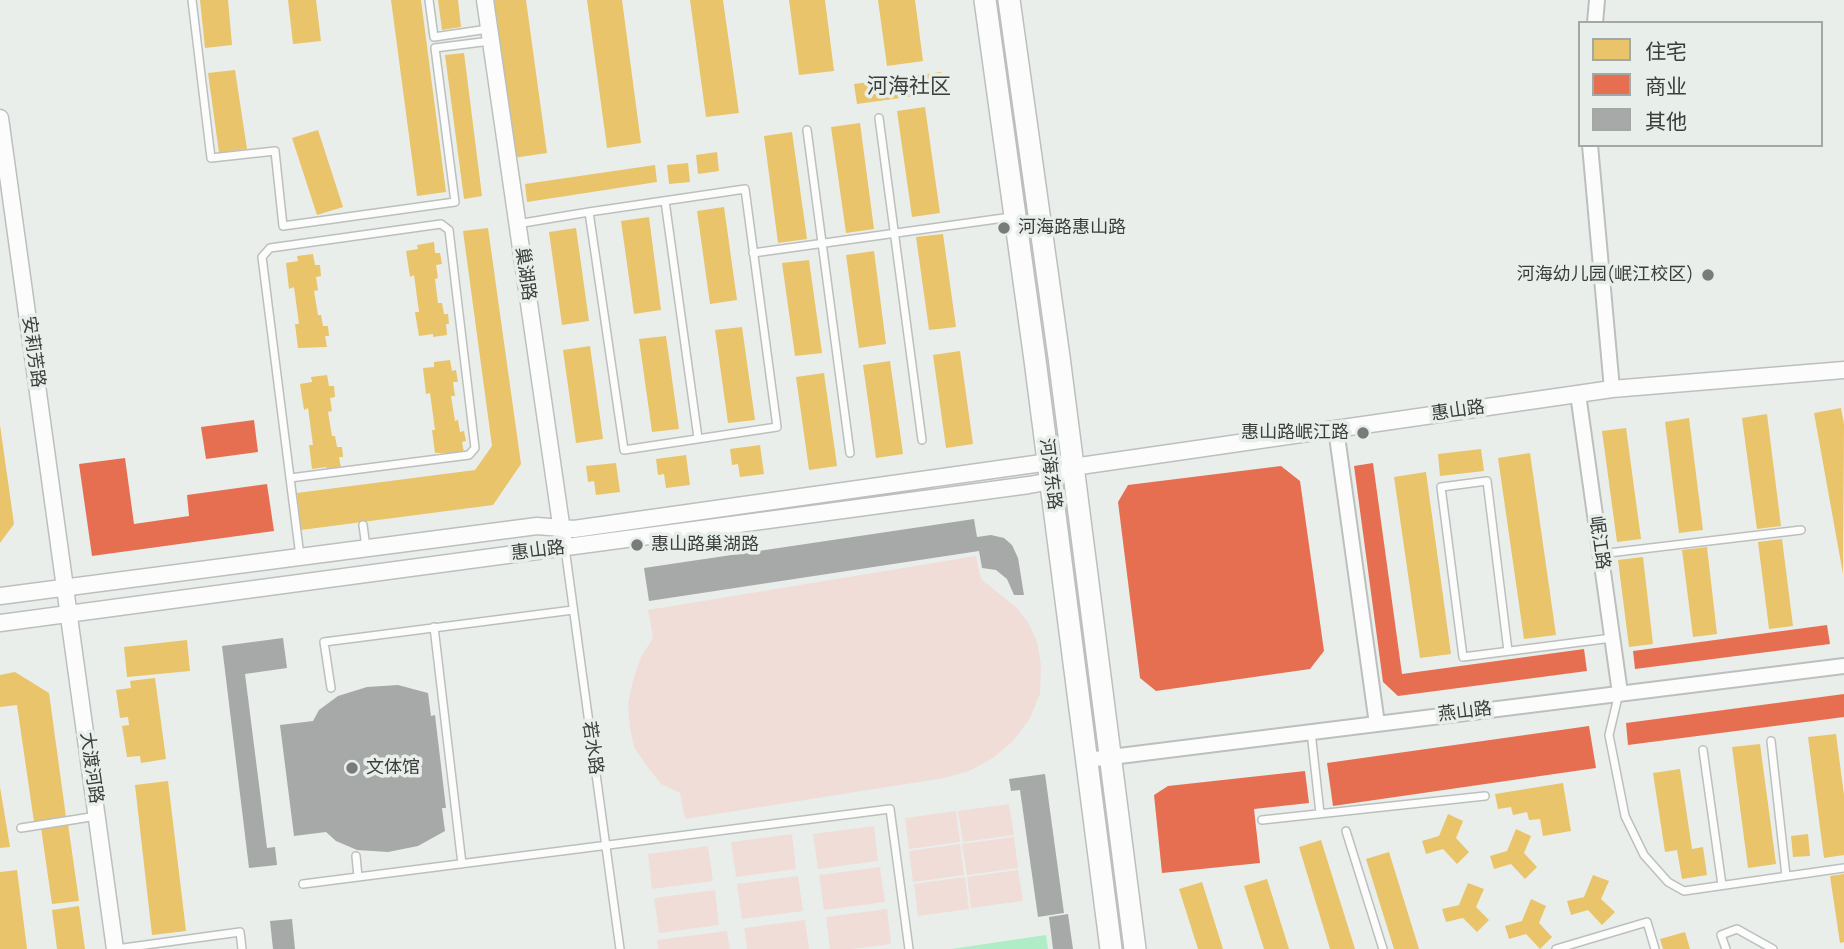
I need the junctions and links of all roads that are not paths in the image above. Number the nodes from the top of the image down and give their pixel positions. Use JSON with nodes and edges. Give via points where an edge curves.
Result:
{"nodes":[{"id":1,"x":192,"y":0,"type":"edge"},
{"id":2,"x":429,"y":0,"type":"edge"},
{"id":3,"x":485,"y":0,"type":"edge"},
{"id":4,"x":985,"y":0,"type":"edge"},
{"id":5,"x":1009,"y":0,"type":"edge"},
{"id":6,"x":1597,"y":0,"type":"edge"},
{"id":7,"x":1595,"y":21,"type":"edge"},
{"id":8,"x":490,"y":35,"type":"junction"},
{"id":9,"x":0,"y":118,"type":"edge"},
{"id":10,"x":879,"y":118,"type":"dead end"},
{"id":11,"x":807,"y":130,"type":"dead end"},
{"id":12,"x":1590,"y":147,"type":"edge"},
{"id":13,"x":6,"y":198,"type":"edge"},
{"id":14,"x":665,"y":201,"type":"junction"},
{"id":15,"x":589,"y":212,"type":"junction"},
{"id":16,"x":1015,"y":217,"type":"junction"},
{"id":17,"x":517,"y":224,"type":"junction"},
{"id":18,"x":894,"y":234,"type":"junction"},
{"id":19,"x":822,"y":243,"type":"junction"},
{"id":20,"x":753,"y":253,"type":"junction"},
{"id":21,"x":1844,"y":370,"type":"edge"},
{"id":22,"x":1612,"y":389,"type":"junction"},
{"id":23,"x":1578,"y":394,"type":"junction"},
{"id":24,"x":1336,"y":429,"type":"junction"},
{"id":25,"x":698,"y":439,"type":"junction"},
{"id":26,"x":922,"y":440,"type":"dead end"},
{"id":27,"x":850,"y":453,"type":"dead end"},
{"id":28,"x":1073,"y":467,"type":"junction"},
{"id":29,"x":355,"y":470,"type":"junction"},
{"id":30,"x":1050,"y":471,"type":"junction"},
{"id":31,"x":290,"y":478,"type":"junction"},
{"id":32,"x":356,"y":481,"type":"dead end"},
{"id":33,"x":363,"y":525,"type":"dead end"},
{"id":34,"x":562,"y":528,"type":"junction"},
{"id":35,"x":1801,"y":530,"type":"dead end"},
{"id":36,"x":565,"y":547,"type":"junction"},
{"id":37,"x":366,"y":548,"type":"junction"},
{"id":38,"x":1600,"y":554,"type":"junction"},
{"id":39,"x":300,"y":556,"type":"junction"},
{"id":40,"x":66,"y":586,"type":"junction"},
{"id":41,"x":0,"y":596,"type":"edge"},
{"id":42,"x":573,"y":610,"type":"junction"},
{"id":43,"x":70,"y":613,"type":"junction"},
{"id":44,"x":0,"y":623,"type":"edge"},
{"id":45,"x":434,"y":628,"type":"junction"},
{"id":46,"x":1612,"y":638,"type":"junction"},
{"id":47,"x":1508,"y":651,"type":"junction"},
{"id":48,"x":1844,"y":666,"type":"edge"},
{"id":49,"x":331,"y":688,"type":"dead end"},
{"id":50,"x":1620,"y":693,"type":"junction"},
{"id":51,"x":1377,"y":724,"type":"junction"},
{"id":52,"x":1311,"y":732,"type":"junction"},
{"id":53,"x":1771,"y":741,"type":"dead end"},
{"id":54,"x":1703,"y":750,"type":"dead end"},
{"id":55,"x":1110,"y":758,"type":"junction"},
{"id":56,"x":1087,"y":760,"type":"junction"},
{"id":57,"x":1485,"y":796,"type":"dead end"},
{"id":58,"x":1320,"y":813,"type":"junction"},
{"id":59,"x":98,"y":816,"type":"junction"},
{"id":60,"x":1262,"y":820,"type":"dead end"},
{"id":61,"x":20,"y":828,"type":"dead end"},
{"id":62,"x":1346,"y":831,"type":"dead end"},
{"id":63,"x":606,"y":847,"type":"junction"},
{"id":64,"x":356,"y":856,"type":"dead end"},
{"id":65,"x":462,"y":864,"type":"junction"},
{"id":66,"x":1844,"y":868,"type":"edge"},
{"id":67,"x":1786,"y":876,"type":"junction"},
{"id":68,"x":358,"y":877,"type":"junction"},
{"id":69,"x":303,"y":884,"type":"dead end"},
{"id":70,"x":1722,"y":886,"type":"junction"},
{"id":71,"x":116,"y":949,"type":"edge"},
{"id":72,"x":242,"y":949,"type":"edge"},
{"id":73,"x":620,"y":949,"type":"edge"},
{"id":74,"x":909,"y":949,"type":"edge"},
{"id":75,"x":1111,"y":949,"type":"edge"},
{"id":76,"x":1135,"y":949,"type":"edge"},
{"id":77,"x":1383,"y":949,"type":"edge"},
{"id":78,"x":1556,"y":949,"type":"edge"},
{"id":79,"x":1655,"y":949,"type":"edge"},
{"id":80,"x":1726,"y":949,"type":"edge"},
{"id":81,"x":1773,"y":949,"type":"edge"}],
"edges":[{"from":1,"to":8,"type":"lane","via":[[211,158],[275,151],[283,226],[455,202],[435,48]]},
{"from":2,"to":8,"type":"lane","via":[[434,37]]},
{"from":3,"to":8,"type":"street","name":"巢湖路"},
{"from":4,"to":16,"type":"main road","name":"河海东路"},
{"from":5,"to":28,"type":"main road","name":"河海东路"},
{"from":6,"to":7,"type":"street"},
{"from":8,"to":17,"type":"street","name":"巢湖路"},
{"from":9,"to":13,"type":"street","name":"安莉芳路"},
{"from":10,"to":18,"type":"lane"},
{"from":11,"to":19,"type":"lane"},
{"from":12,"to":22,"type":"street"},
{"from":13,"to":40,"type":"street","name":"安莉芳路"},
{"from":14,"to":15,"type":"lane"},
{"from":14,"to":20,"type":"lane","via":[[745,190]]},
{"from":14,"to":25,"type":"lane"},
{"from":15,"to":17,"type":"lane"},
{"from":15,"to":25,"type":"lane","via":[[624,450]]},
{"from":16,"to":18,"type":"lane"},
{"from":16,"to":30,"type":"main road","name":"河海东路"},
{"from":17,"to":34,"type":"street","name":"巢湖路"},
{"from":18,"to":19,"type":"lane"},
{"from":18,"to":26,"type":"lane"},
{"from":19,"to":20,"type":"lane"},
{"from":19,"to":27,"type":"lane"},
{"from":20,"to":25,"type":"lane","via":[[777,427]]},
{"from":21,"to":22,"type":"street","name":"惠山路"},
{"from":22,"to":23,"type":"street","name":"惠山路"},
{"from":23,"to":24,"type":"street","name":"惠山路"},
{"from":23,"to":38,"type":"street","name":"岷江路"},
{"from":24,"to":28,"type":"street","name":"惠山路"},
{"from":24,"to":51,"type":"street"},
{"from":28,"to":30,"type":"street","name":"惠山路"},
{"from":28,"to":55,"type":"main road","name":"河海东路"},
{"from":29,"to":31,"type":"lane"},
{"from":29,"to":31,"type":"lane","via":[[469,455],[475,448],[450,230],[441,224],[270,248],[262,257]]},
{"from":29,"to":32,"type":"lane"},
{"from":30,"to":34,"type":"street","name":"惠山路"},
{"from":30,"to":36,"type":"street","name":"惠山路"},
{"from":30,"to":56,"type":"main road","name":"河海东路"},
{"from":31,"to":39,"type":"lane"},
{"from":33,"to":37,"type":"lane"},
{"from":34,"to":36,"type":"street","name":"巢湖路"},
{"from":34,"to":37,"type":"street","name":"惠山路","via":[[537,526]]},
{"from":35,"to":38,"type":"lane"},
{"from":36,"to":42,"type":"lane","name":"若水路"},
{"from":36,"to":43,"type":"street","name":"惠山路"},
{"from":37,"to":39,"type":"street","name":"惠山路"},
{"from":38,"to":46,"type":"street","name":"岷江路"},
{"from":39,"to":40,"type":"street","name":"惠山路"},
{"from":40,"to":41,"type":"street","name":"惠山路"},
{"from":40,"to":43,"type":"street","name":"大渡河路"},
{"from":42,"to":45,"type":"lane"},
{"from":42,"to":63,"type":"lane","name":"若水路"},
{"from":43,"to":44,"type":"street","name":"惠山路"},
{"from":43,"to":59,"type":"street","name":"大渡河路"},
{"from":45,"to":49,"type":"lane","via":[[324,642]]},
{"from":45,"to":65,"type":"lane"},
{"from":46,"to":47,"type":"lane"},
{"from":46,"to":50,"type":"street","name":"岷江路"},
{"from":47,"to":47,"type":"lane","via":[[1463,657],[1441,487],[1487,481]]},
{"from":48,"to":50,"type":"street","name":"燕山路"},
{"from":50,"to":51,"type":"street","name":"燕山路"},
{"from":50,"to":70,"type":"lane","via":[[1609,735],[1625,816],[1644,855],[1668,882],[1684,891]]},
{"from":51,"to":52,"type":"street","name":"燕山路"},
{"from":52,"to":55,"type":"street","name":"燕山路"},
{"from":52,"to":58,"type":"lane"},
{"from":53,"to":67,"type":"lane"},
{"from":54,"to":70,"type":"lane"},
{"from":55,"to":56,"type":"street","name":"燕山路"},
{"from":55,"to":76,"type":"main road","name":"河海东路"},
{"from":56,"to":75,"type":"main road","name":"河海东路"},
{"from":57,"to":58,"type":"lane"},
{"from":58,"to":60,"type":"lane"},
{"from":59,"to":61,"type":"lane"},
{"from":59,"to":71,"type":"street","name":"大渡河路"},
{"from":62,"to":77,"type":"lane"},
{"from":63,"to":65,"type":"lane"},
{"from":63,"to":73,"type":"lane","name":"若水路"},
{"from":63,"to":74,"type":"lane","via":[[890,809]]},
{"from":64,"to":68,"type":"lane"},
{"from":65,"to":68,"type":"lane"},
{"from":66,"to":67,"type":"lane"},
{"from":67,"to":70,"type":"lane"},
{"from":68,"to":69,"type":"lane"},
{"from":71,"to":72,"type":"lane","via":[[240,932]]},
{"from":78,"to":79,"type":"lane","via":[[1647,922]]},
{"from":80,"to":81,"type":"lane","via":[[1721,935],[1737,929]]}]}
